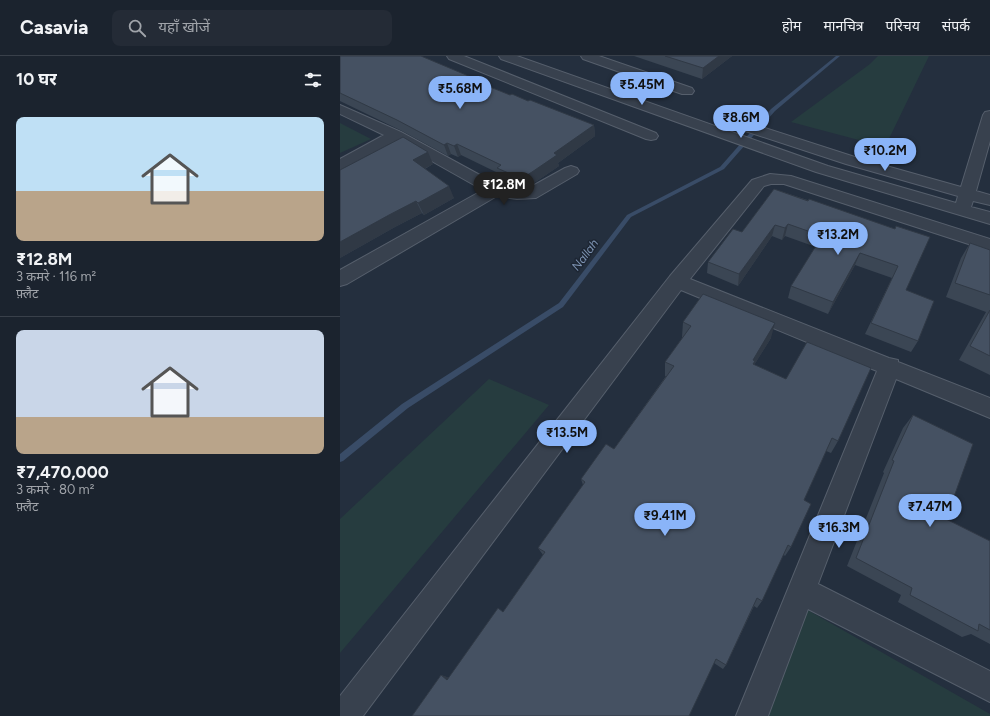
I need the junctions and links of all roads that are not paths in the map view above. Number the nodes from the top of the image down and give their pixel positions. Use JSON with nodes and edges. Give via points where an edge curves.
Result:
{"nodes":[{"id":1,"x":453,"y":56,"type":"edge"},
{"id":2,"x":505,"y":56,"type":"edge"},
{"id":3,"x":596,"y":57,"type":"edge"},
{"id":4,"x":583,"y":70,"type":"junction"},
{"id":5,"x":568,"y":79,"type":"junction"},
{"id":6,"x":687,"y":91,"type":"dead end"},
{"id":7,"x":689,"y":108,"type":"dead end"},
{"id":8,"x":340,"y":109,"type":"edge"},
{"id":9,"x":990,"y":115,"type":"edge"},
{"id":10,"x":717,"y":117,"type":"dead end"},
{"id":11,"x":396,"y":135,"type":"junction"},
{"id":12,"x":651,"y":136,"type":"dead end"},
{"id":13,"x":809,"y":164,"type":"junction"},
{"id":14,"x":340,"y":165,"type":"edge"},
{"id":15,"x":571,"y":170,"type":"dead end"},
{"id":16,"x":973,"y":172,"type":"junction"},
{"id":17,"x":990,"y":177,"type":"edge"},
{"id":18,"x":785,"y":179,"type":"junction"},
{"id":19,"x":495,"y":190,"type":"junction"},
{"id":20,"x":967,"y":193,"type":"junction"},
{"id":21,"x":990,"y":200,"type":"edge"},
{"id":22,"x":962,"y":210,"type":"junction"},
{"id":23,"x":990,"y":218,"type":"edge"},
{"id":24,"x":990,"y":245,"type":"edge"},
{"id":25,"x":340,"y":279,"type":"edge"},
{"id":26,"x":677,"y":281,"type":"junction"},
{"id":27,"x":890,"y":366,"type":"junction"},
{"id":28,"x":990,"y":408,"type":"edge"},
{"id":29,"x":802,"y":590,"type":"junction"},
{"id":30,"x":990,"y":687,"type":"edge"},
{"id":31,"x":344,"y":716,"type":"edge"},
{"id":32,"x":752,"y":716,"type":"edge"}],
"edges":[{"from":1,"to":12,"type":"street"},
{"from":2,"to":5,"type":"street"},
{"from":3,"to":4,"type":"street"},
{"from":3,"to":6,"type":"street"},
{"from":4,"to":5,"type":"street"},
{"from":4,"to":7,"type":"street"},
{"from":5,"to":13,"type":"street"},
{"from":8,"to":11,"type":"street"},
{"from":9,"to":16,"type":"street"},
{"from":10,"to":20,"type":"street","via":[[852,161]]},
{"from":11,"to":14,"type":"street"},
{"from":11,"to":19,"type":"street"},
{"from":13,"to":18,"type":"street"},
{"from":13,"to":22,"type":"street"},
{"from":15,"to":19,"type":"street","via":[[530,194]]},
{"from":16,"to":17,"type":"street"},
{"from":16,"to":20,"type":"street"},
{"from":18,"to":24,"type":"street"},
{"from":18,"to":26,"type":"street","via":[[770,179],[758,183]]},
{"from":19,"to":25,"type":"street"},
{"from":20,"to":21,"type":"street"},
{"from":20,"to":22,"type":"street"},
{"from":22,"to":23,"type":"street"},
{"from":26,"to":27,"type":"street"},
{"from":26,"to":31,"type":"street"},
{"from":27,"to":28,"type":"street"},
{"from":27,"to":29,"type":"street"},
{"from":29,"to":30,"type":"street"},
{"from":29,"to":32,"type":"street"}]}
